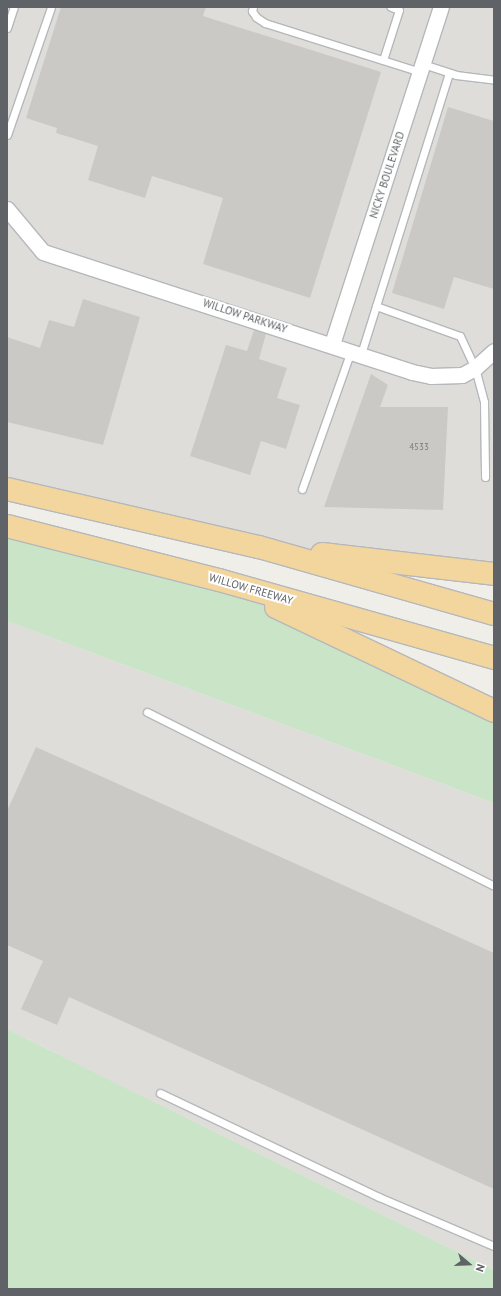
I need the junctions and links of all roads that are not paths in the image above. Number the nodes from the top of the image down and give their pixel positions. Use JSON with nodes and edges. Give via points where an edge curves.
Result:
{"nodes":[{"id":1,"x":14,"y":7,"type":"edge"},
{"id":2,"x":51,"y":7,"type":"edge"},
{"id":3,"x":253,"y":7,"type":"edge"},
{"id":4,"x":390,"y":7,"type":"edge"},
{"id":5,"x":441,"y":7,"type":"edge"},
{"id":6,"x":7,"y":28,"type":"edge"},
{"id":7,"x":383,"y":60,"type":"junction"},
{"id":8,"x":421,"y":68,"type":"junction"},
{"id":9,"x":449,"y":73,"type":"junction"},
{"id":10,"x":494,"y":80,"type":"edge"},
{"id":11,"x":7,"y":135,"type":"edge"},
{"id":12,"x":7,"y":209,"type":"edge"},
{"id":13,"x":376,"y":306,"type":"junction"},
{"id":14,"x":332,"y":344,"type":"junction"},
{"id":15,"x":494,"y":351,"type":"edge"},
{"id":16,"x":356,"y":352,"type":"junction"},
{"id":17,"x":475,"y":368,"type":"junction"},
{"id":18,"x":484,"y":476,"type":"dead end"},
{"id":19,"x":7,"y":489,"type":"edge"},
{"id":20,"x":302,"y":489,"type":"dead end"},
{"id":21,"x":7,"y":526,"type":"edge"},
{"id":22,"x":258,"y":547,"type":"junction"},
{"id":23,"x":494,"y":574,"type":"edge"},
{"id":24,"x":219,"y":580,"type":"junction"},
{"id":25,"x":494,"y":614,"type":"edge"},
{"id":26,"x":494,"y":658,"type":"edge"},
{"id":27,"x":494,"y":711,"type":"edge"},
{"id":28,"x":147,"y":712,"type":"dead end"},
{"id":29,"x":494,"y":886,"type":"edge"},
{"id":30,"x":160,"y":1093,"type":"dead end"},
{"id":31,"x":494,"y":1246,"type":"edge"}],
"edges":[{"from":1,"to":6,"type":"lane"},
{"from":2,"to":11,"type":"lane"},
{"from":3,"to":7,"type":"lane","via":[[252,11],[256,17],[265,23]]},
{"from":4,"to":7,"type":"lane","via":[[399,10]]},
{"from":5,"to":8,"type":"street","name":"NICKY BOULEVARD"},
{"from":7,"to":8,"type":"lane"},
{"from":8,"to":9,"type":"lane"},
{"from":8,"to":14,"type":"street","name":"NICKY BOULEVARD"},
{"from":9,"to":10,"type":"lane"},
{"from":9,"to":13,"type":"lane"},
{"from":12,"to":14,"type":"street","name":"WILLOW PARKWAY","via":[[43,252]]},
{"from":13,"to":16,"type":"lane"},
{"from":13,"to":17,"type":"lane","via":[[460,336]]},
{"from":14,"to":16,"type":"street","name":"WILLOW PARKWAY"},
{"from":15,"to":17,"type":"street","name":"WILLOW PARKWAY"},
{"from":16,"to":17,"type":"street","name":"WILLOW PARKWAY","via":[[431,376],[462,375]]},
{"from":16,"to":20,"type":"lane"},
{"from":17,"to":18,"type":"lane","via":[[484,402]]},
{"from":19,"to":22,"type":"highway"},
{"from":21,"to":24,"type":"highway","name":"WILLOW FREEWAY"},
{"from":22,"to":23,"type":"highway"},
{"from":22,"to":25,"type":"highway"},
{"from":24,"to":26,"type":"highway","name":"WILLOW FREEWAY"},
{"from":24,"to":27,"type":"highway"},
{"from":28,"to":29,"type":"lane"},
{"from":30,"to":31,"type":"lane","via":[[380,1197]]}]}
